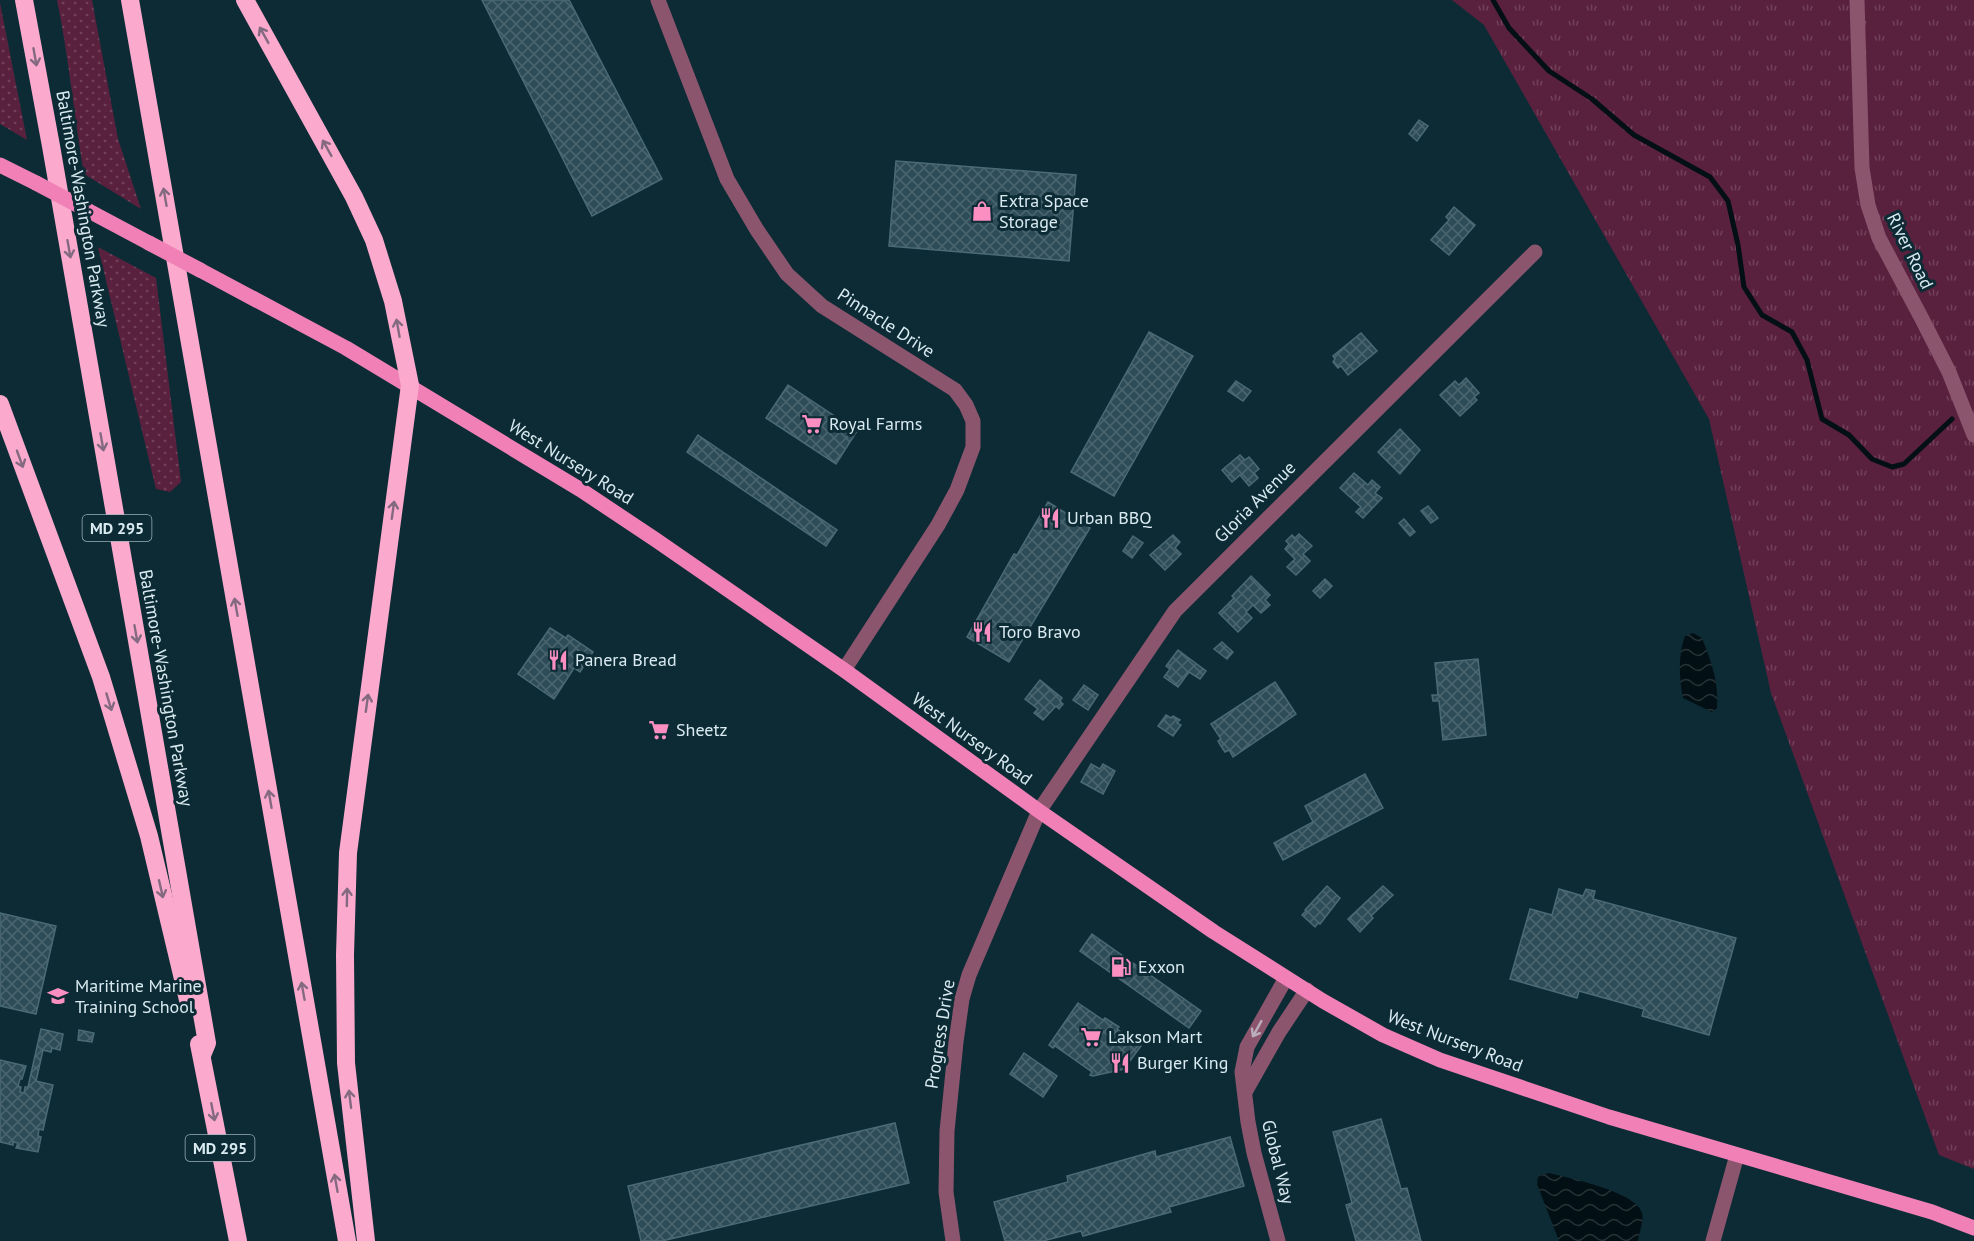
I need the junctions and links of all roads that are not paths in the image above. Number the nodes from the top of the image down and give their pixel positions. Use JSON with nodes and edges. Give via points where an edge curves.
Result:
{"nodes":[{"id":1,"x":24,"y":0,"type":"edge"},
{"id":2,"x":130,"y":0,"type":"edge"},
{"id":3,"x":245,"y":0,"type":"edge"},
{"id":4,"x":658,"y":0,"type":"edge"},
{"id":5,"x":1857,"y":0,"type":"edge"},
{"id":6,"x":0,"y":165,"type":"edge"},
{"id":7,"x":1535,"y":252,"type":"dead end"},
{"id":8,"x":410,"y":385,"type":"junction"},
{"id":9,"x":0,"y":404,"type":"edge"},
{"id":10,"x":1974,"y":435,"type":"edge"},
{"id":11,"x":843,"y":669,"type":"junction"},
{"id":12,"x":1039,"y":811,"type":"junction"},
{"id":13,"x":1286,"y":978,"type":"junction"},
{"id":14,"x":1307,"y":990,"type":"junction"},
{"id":15,"x":202,"y":1055,"type":"junction"},
{"id":16,"x":1245,"y":1092,"type":"junction"},
{"id":17,"x":1737,"y":1155,"type":"junction"},
{"id":18,"x":1974,"y":1228,"type":"edge"},
{"id":19,"x":238,"y":1241,"type":"edge"},
{"id":20,"x":346,"y":1241,"type":"edge"},
{"id":21,"x":366,"y":1241,"type":"edge"},
{"id":22,"x":953,"y":1241,"type":"edge"},
{"id":23,"x":1278,"y":1241,"type":"edge"},
{"id":24,"x":1713,"y":1241,"type":"edge"}],
"edges":[{"from":1,"to":15,"type":"highway","name":"Baltimore-Washington Parkway","number":"MD 295","one_way":true,"via":[[207,1043]]},
{"from":20,"to":2,"type":"highway","one_way":true},
{"from":8,"to":3,"type":"highway","one_way":true,"via":[[393,301],[374,240]]},
{"from":4,"to":11,"type":"street","name":"Pinnacle Drive","via":[[727,179],[787,274],[822,306],[955,390],[973,421],[973,447],[957,490]]},
{"from":5,"to":10,"type":"street","name":"River Road","via":[[1862,168],[1868,205],[1879,238],[1949,372]]},
{"from":6,"to":8,"type":"main road","name":"West Nursery Road","bridge":true},
{"from":7,"to":12,"type":"street","name":"Gloria Avenue","via":[[1175,611]]},
{"from":8,"to":11,"type":"main road","name":"West Nursery Road","via":[[581,490]]},
{"from":21,"to":8,"type":"highway","one_way":true,"via":[[346,1063],[348,853]]},
{"from":9,"to":15,"type":"highway","one_way":true,"via":[[101,676],[148,836]]},
{"from":11,"to":12,"type":"main road","name":"West Nursery Road"},
{"from":12,"to":13,"type":"main road","name":"West Nursery Road"},
{"from":12,"to":22,"type":"street","name":"Progress Drive","via":[[962,999],[947,1131],[946,1192]]},
{"from":13,"to":14,"type":"main road","name":"West Nursery Road"},
{"from":13,"to":16,"type":"street","name":"Global Way","one_way":true,"via":[[1247,1047],[1242,1072]]},
{"from":14,"to":16,"type":"street"},
{"from":14,"to":17,"type":"main road","name":"West Nursery Road","via":[[1383,1035],[1440,1060]]},
{"from":15,"to":19,"type":"highway","name":"Baltimore-Washington Parkway","number":"MD 295","one_way":true},
{"from":16,"to":23,"type":"street","name":"Global Way","via":[[1254,1153]]},
{"from":17,"to":18,"type":"main road","name":"West Nursery Road"},
{"from":17,"to":24,"type":"street"}]}
